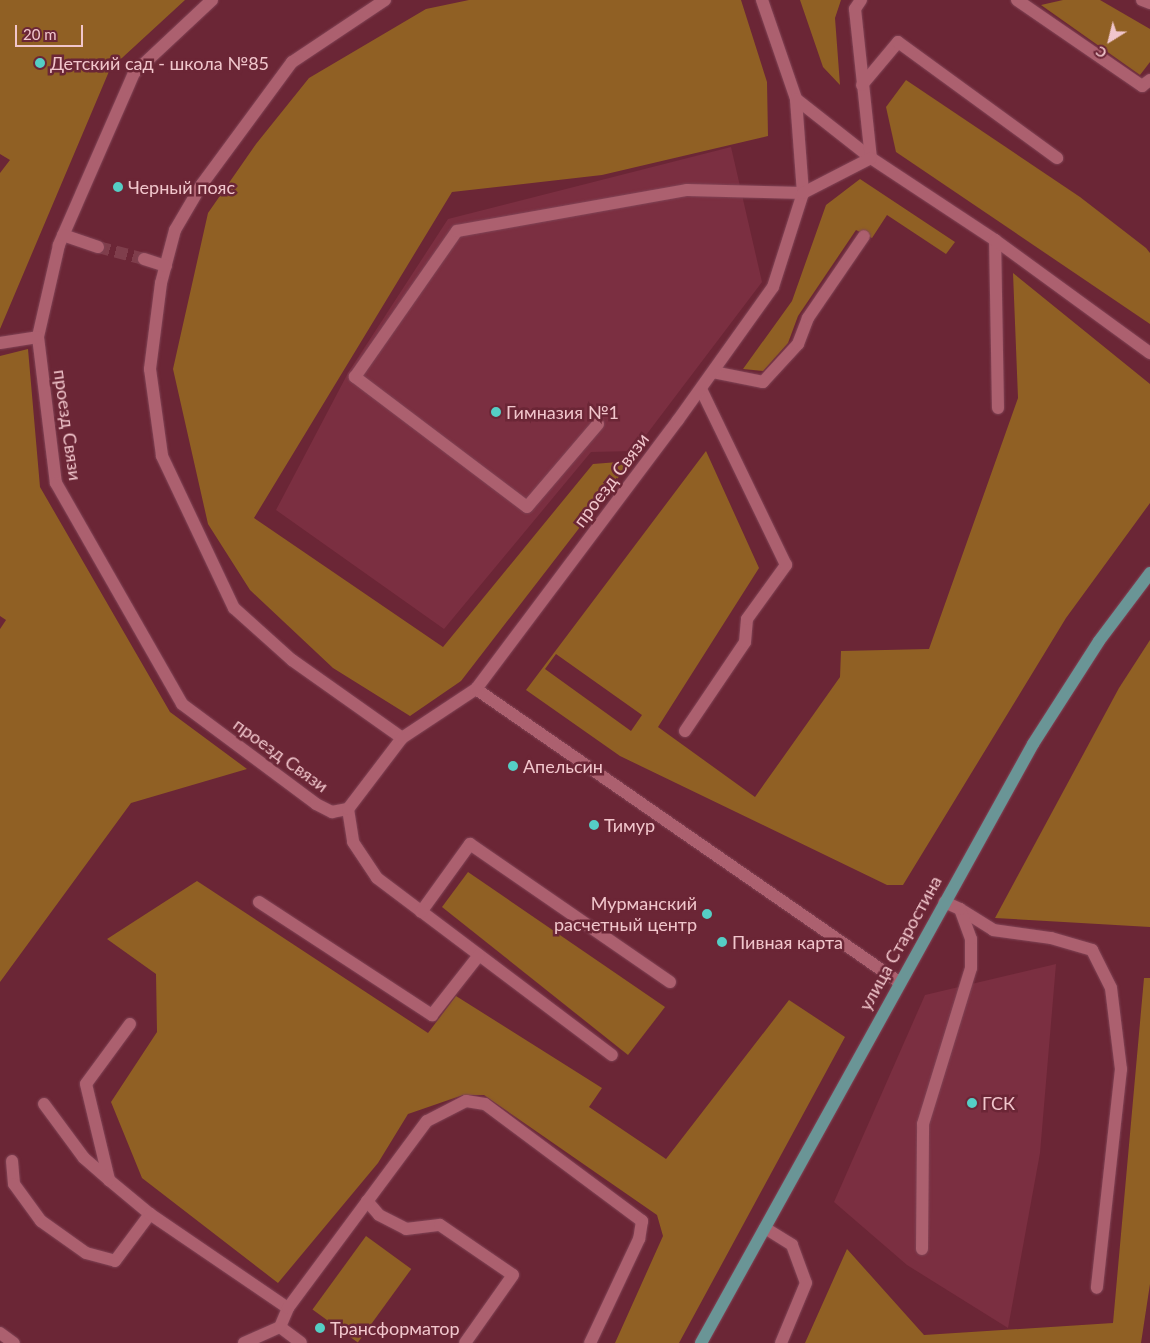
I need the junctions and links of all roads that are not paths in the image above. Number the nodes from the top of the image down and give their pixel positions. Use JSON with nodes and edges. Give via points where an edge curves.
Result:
{"nodes":[{"id":1,"x":212,"y":0,"type":"edge"},
{"id":2,"x":385,"y":0,"type":"edge"},
{"id":3,"x":762,"y":0,"type":"edge"},
{"id":4,"x":861,"y":0,"type":"edge"},
{"id":5,"x":1142,"y":0,"type":"edge"},
{"id":6,"x":1023,"y":1,"type":"edge"},
{"id":7,"x":1150,"y":3,"type":"edge"},
{"id":8,"x":1150,"y":80,"type":"edge"},
{"id":9,"x":862,"y":85,"type":"junction"},
{"id":10,"x":796,"y":99,"type":"junction"},
{"id":11,"x":871,"y":158,"type":"junction"},
{"id":12,"x":1057,"y":158,"type":"dead end"},
{"id":13,"x":803,"y":193,"type":"junction"},
{"id":14,"x":63,"y":235,"type":"junction"},
{"id":15,"x":864,"y":236,"type":"dead end"},
{"id":16,"x":995,"y":240,"type":"junction"},
{"id":17,"x":98,"y":247,"type":"tunnel mouth"},
{"id":18,"x":144,"y":259,"type":"tunnel mouth"},
{"id":19,"x":166,"y":266,"type":"junction"},
{"id":20,"x":38,"y":337,"type":"junction"},
{"id":21,"x":0,"y":343,"type":"edge"},
{"id":22,"x":1150,"y":353,"type":"edge"},
{"id":23,"x":713,"y":372,"type":"junction"},
{"id":24,"x":701,"y":389,"type":"junction"},
{"id":25,"x":998,"y":408,"type":"dead end"},
{"id":26,"x":598,"y":424,"type":"dead end"},
{"id":27,"x":1150,"y":573,"type":"edge"},
{"id":28,"x":476,"y":689,"type":"junction"},
{"id":29,"x":685,"y":731,"type":"dead end"},
{"id":30,"x":402,"y":738,"type":"junction"},
{"id":31,"x":348,"y":809,"type":"junction"},
{"id":32,"x":259,"y":902,"type":"dead end"},
{"id":33,"x":944,"y":902,"type":"junction"},
{"id":34,"x":960,"y":909,"type":"junction"},
{"id":35,"x":421,"y":912,"type":"junction"},
{"id":36,"x":479,"y":955,"type":"junction"},
{"id":37,"x":670,"y":982,"type":"dead end"},
{"id":38,"x":899,"y":982,"type":"junction"},
{"id":39,"x":130,"y":1024,"type":"dead end"},
{"id":40,"x":612,"y":1056,"type":"dead end"},
{"id":41,"x":44,"y":1104,"type":"dead end"},
{"id":42,"x":12,"y":1161,"type":"dead end"},
{"id":43,"x":109,"y":1180,"type":"junction"},
{"id":44,"x":367,"y":1201,"type":"junction"},
{"id":45,"x":150,"y":1214,"type":"junction"},
{"id":46,"x":765,"y":1228,"type":"junction"},
{"id":47,"x":922,"y":1249,"type":"dead end"},
{"id":48,"x":1097,"y":1288,"type":"dead end"},
{"id":49,"x":288,"y":1308,"type":"junction"},
{"id":50,"x":280,"y":1328,"type":"junction"},
{"id":51,"x":0,"y":1333,"type":"edge"},
{"id":52,"x":14,"y":1343,"type":"edge"},
{"id":53,"x":244,"y":1343,"type":"edge"},
{"id":54,"x":301,"y":1343,"type":"edge"},
{"id":55,"x":465,"y":1343,"type":"edge"},
{"id":56,"x":590,"y":1343,"type":"edge"},
{"id":57,"x":701,"y":1343,"type":"edge"},
{"id":58,"x":781,"y":1343,"type":"edge"}],
"edges":[{"from":1,"to":14,"type":"street","name":"проезд Связи","via":[[134,72]]},
{"from":2,"to":19,"type":"street","via":[[292,62],[202,184],[176,230]]},
{"from":3,"to":10,"type":"street"},
{"from":4,"to":9,"type":"street","via":[[855,9]]},
{"from":5,"to":7,"type":"street"},
{"from":6,"to":8,"type":"street","via":[[1142,86]]},
{"from":9,"to":11,"type":"street"},
{"from":9,"to":12,"type":"street","via":[[898,42]]},
{"from":10,"to":11,"type":"street"},
{"from":10,"to":13,"type":"street"},
{"from":11,"to":13,"type":"street"},
{"from":11,"to":16,"type":"street"},
{"from":13,"to":23,"type":"street","name":"проезд Связи","via":[[773,287]]},
{"from":13,"to":26,"type":"street","via":[[687,190],[457,231],[355,376],[527,507]]},
{"from":14,"to":17,"type":"street"},
{"from":14,"to":20,"type":"street","name":"проезд Связи"},
{"from":15,"to":23,"type":"street","via":[[808,318],[798,344],[763,382]]},
{"from":16,"to":22,"type":"street"},
{"from":16,"to":25,"type":"street"},
{"from":18,"to":19,"type":"street"},
{"from":19,"to":30,"type":"street","via":[[150,369],[162,456],[234,608],[292,660]]},
{"from":20,"to":21,"type":"street"},
{"from":20,"to":31,"type":"street","name":"проезд Связи","via":[[56,483],[182,704],[316,804],[332,812]]},
{"from":23,"to":24,"type":"street","name":"проезд Связи"},
{"from":24,"to":28,"type":"street","name":"проезд Связи"},
{"from":24,"to":29,"type":"street","via":[[786,565],[747,619],[744,642]]},
{"from":27,"to":33,"type":"main road","name":"улица Старостина","via":[[1066,690]]},
{"from":28,"to":30,"type":"street","name":"проезд Связи"},
{"from":28,"to":38,"type":"street"},
{"from":30,"to":31,"type":"street","name":"проезд Связи"},
{"from":31,"to":35,"type":"street","via":[[348,827],[364,861],[377,878]]},
{"from":32,"to":36,"type":"street","via":[[432,1015]]},
{"from":33,"to":34,"type":"street"},
{"from":33,"to":38,"type":"main road","name":"улица Старостина"},
{"from":34,"to":47,"type":"street","via":[[971,939],[971,968],[923,1124]]},
{"from":34,"to":48,"type":"street","via":[[993,930],[1050,938],[1092,950],[1111,988],[1121,1068]]},
{"from":35,"to":36,"type":"street"},
{"from":35,"to":37,"type":"street","via":[[470,844]]},
{"from":36,"to":40,"type":"street"},
{"from":38,"to":46,"type":"main road","name":"улица Старостина"},
{"from":39,"to":43,"type":"street","via":[[86,1084]]},
{"from":41,"to":43,"type":"street","via":[[84,1158]]},
{"from":42,"to":45,"type":"street","via":[[14,1184],[41,1221],[86,1252],[114,1260]]},
{"from":43,"to":45,"type":"street"},
{"from":44,"to":49,"type":"street"},
{"from":44,"to":55,"type":"street","via":[[379,1215],[406,1228],[440,1225],[513,1275]]},
{"from":44,"to":56,"type":"street","via":[[427,1121],[466,1101],[485,1104],[642,1221],[639,1239]]},
{"from":45,"to":49,"type":"street"},
{"from":46,"to":57,"type":"main road","name":"улица Старостина"},
{"from":46,"to":58,"type":"street","via":[[792,1245],[806,1283]]},
{"from":49,"to":50,"type":"street"},
{"from":50,"to":53,"type":"street"},
{"from":50,"to":54,"type":"street"},
{"from":51,"to":52,"type":"street"}]}
